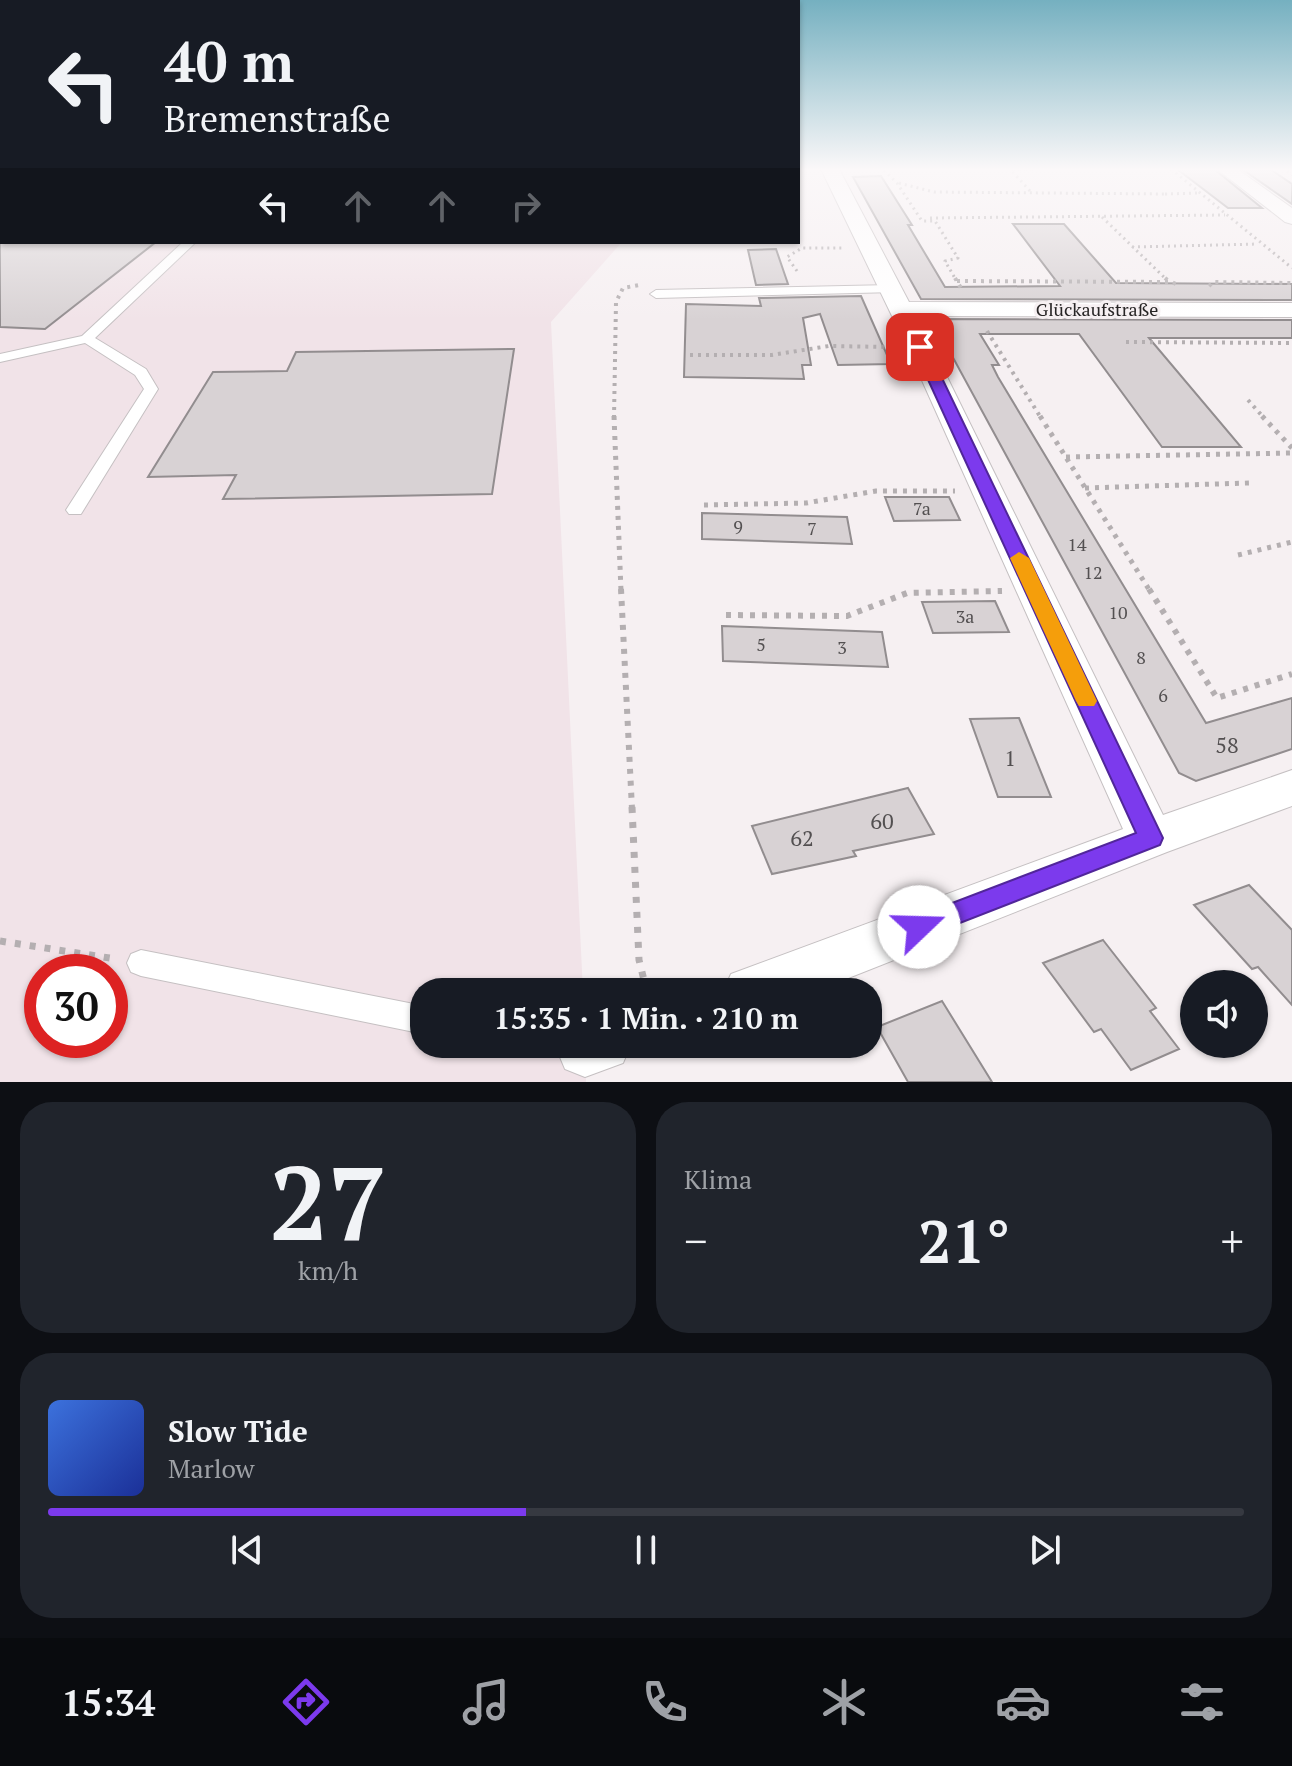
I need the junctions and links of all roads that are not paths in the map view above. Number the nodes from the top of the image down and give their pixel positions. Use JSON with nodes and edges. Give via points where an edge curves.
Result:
{"nodes":[{"id":1,"x":857,"y":219,"type":"edge"},
{"id":2,"x":188,"y":244,"type":"edge"},
{"id":3,"x":655,"y":288,"type":"road end"},
{"id":4,"x":897,"y":299,"type":"junction"},
{"id":5,"x":1292,"y":310,"type":"edge"},
{"id":6,"x":87,"y":339,"type":"junction"},
{"id":7,"x":0,"y":358,"type":"edge"},
{"id":8,"x":75,"y":510,"type":"dead end"},
{"id":9,"x":1292,"y":788,"type":"edge"},
{"id":10,"x":1151,"y":838,"type":"junction"},
{"id":11,"x":141,"y":963,"type":"road end"},
{"id":12,"x":786,"y":978,"type":"edge"},
{"id":13,"x":410,"y":1017,"type":"edge"}],
"edges":[{"from":1,"to":4,"type":"street"},
{"from":2,"to":6,"type":"lane"},
{"from":3,"to":4,"type":"lane"},
{"from":4,"to":5,"type":"street","name":"Glückaufstraße","via":[[973,309]]},
{"from":4,"to":10,"type":"street"},
{"from":6,"to":7,"type":"lane"},
{"from":6,"to":8,"type":"lane","via":[[141,372],[151,389]]},
{"from":9,"to":10,"type":"street"},
{"from":10,"to":12,"type":"street"},
{"from":11,"to":13,"type":"lane"}]}
